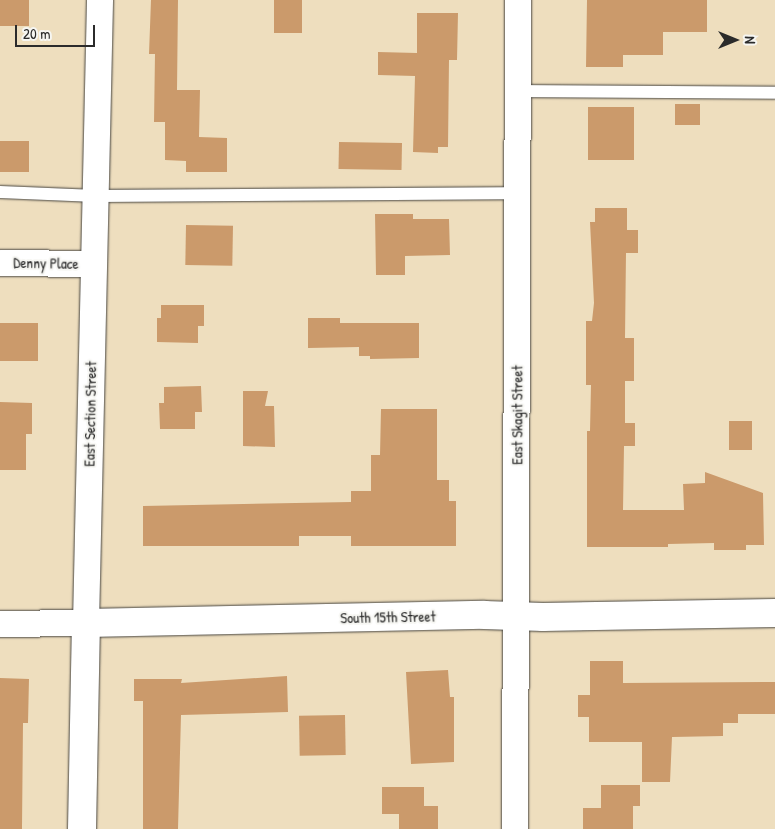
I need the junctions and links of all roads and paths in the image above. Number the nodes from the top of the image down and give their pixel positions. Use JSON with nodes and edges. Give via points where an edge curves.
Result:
{"nodes":[{"id":1,"x":100,"y":0,"type":"edge"},
{"id":2,"x":518,"y":0,"type":"edge"},
{"id":3,"x":518,"y":91,"type":"junction"},
{"id":4,"x":775,"y":93,"type":"edge"},
{"id":5,"x":0,"y":192,"type":"edge"},
{"id":6,"x":518,"y":193,"type":"junction"},
{"id":7,"x":96,"y":196,"type":"junction"},
{"id":8,"x":0,"y":263,"type":"edge"},
{"id":9,"x":93,"y":264,"type":"junction"},
{"id":10,"x":775,"y":613,"type":"edge"},
{"id":11,"x":516,"y":616,"type":"junction"},
{"id":12,"x":86,"y":623,"type":"junction"},
{"id":13,"x":0,"y":624,"type":"edge"},
{"id":14,"x":82,"y":829,"type":"edge"},
{"id":15,"x":516,"y":829,"type":"edge"}],
"edges":[{"from":1,"to":7,"type":"street","name":"East Section Street"},
{"from":2,"to":3,"type":"street","name":"East Skagit Street"},
{"from":3,"to":4,"type":"lane"},
{"from":3,"to":6,"type":"street","name":"East Skagit Street"},
{"from":5,"to":7,"type":"lane"},
{"from":6,"to":7,"type":"lane"},
{"from":6,"to":11,"type":"street","name":"East Skagit Street"},
{"from":7,"to":9,"type":"street","name":"East Section Street"},
{"from":8,"to":9,"type":"street","name":"Denny Place"},
{"from":9,"to":12,"type":"street","name":"East Section Street"},
{"from":10,"to":11,"type":"street","name":"South 15th Street"},
{"from":11,"to":12,"type":"street","name":"South 15th Street"},
{"from":11,"to":15,"type":"street","name":"East Skagit Street"},
{"from":12,"to":13,"type":"street","name":"South 15th Street"},
{"from":12,"to":14,"type":"street","name":"East Section Street"}]}
